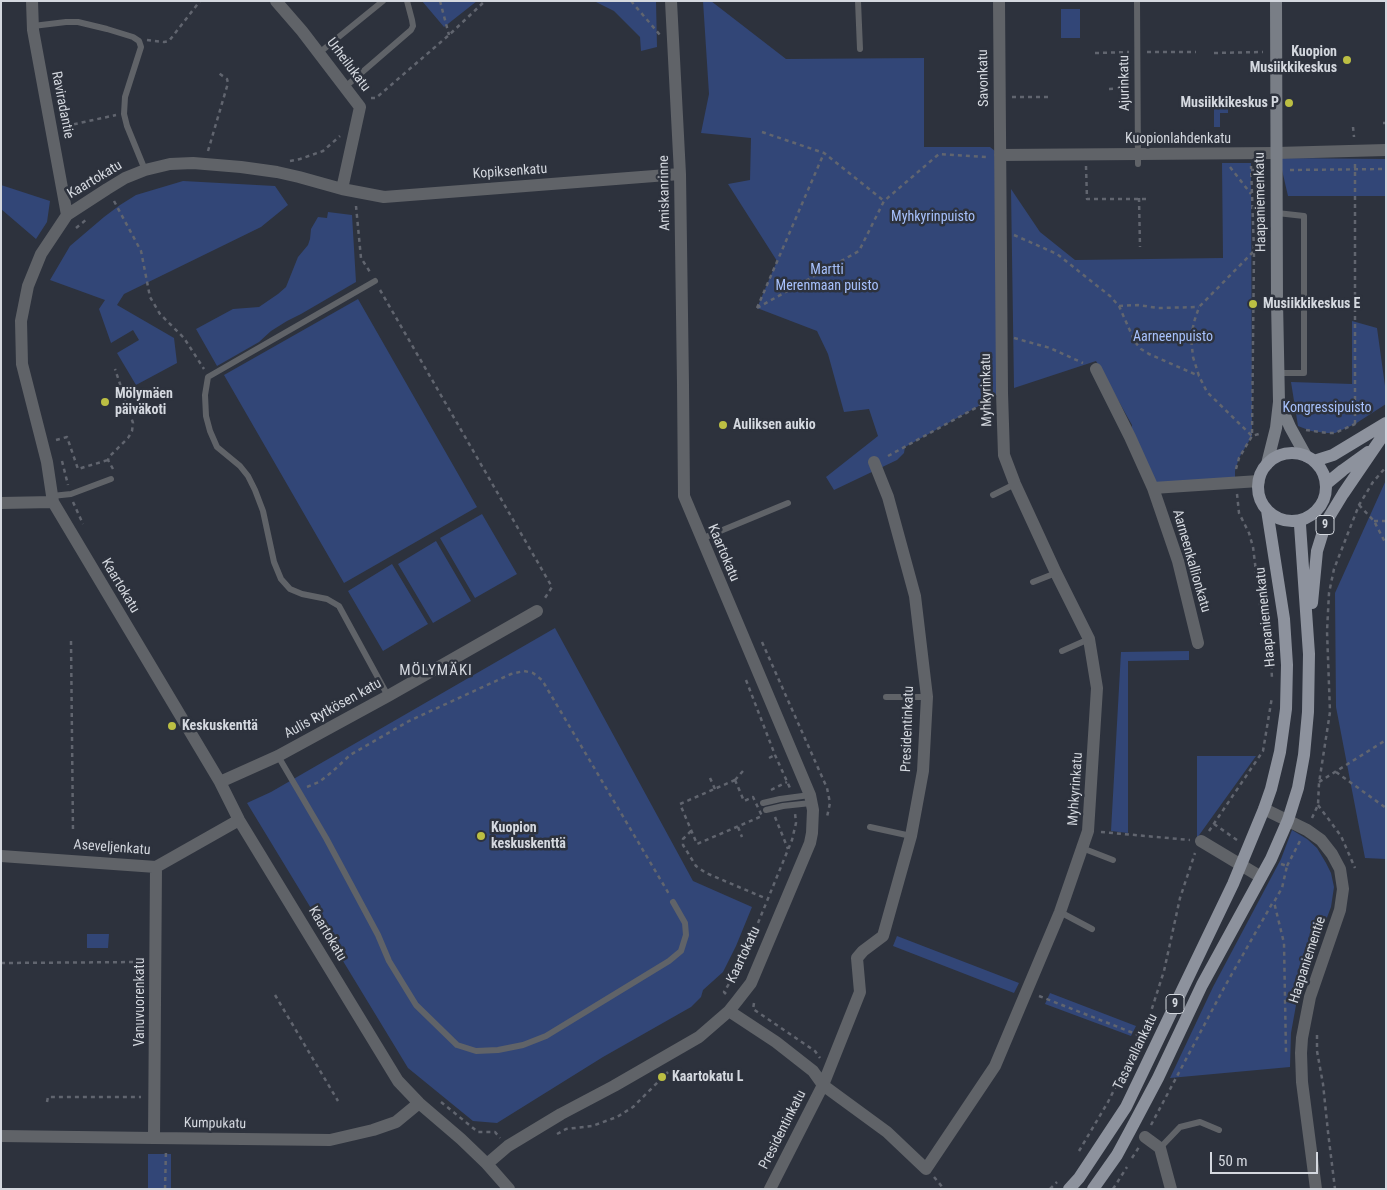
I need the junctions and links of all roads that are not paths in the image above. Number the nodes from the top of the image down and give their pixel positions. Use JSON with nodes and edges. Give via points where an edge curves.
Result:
{"nodes":[{"id":1,"x":32,"y":1,"type":"edge"},
{"id":2,"x":276,"y":1,"type":"edge"},
{"id":3,"x":383,"y":1,"type":"edge"},
{"id":4,"x":407,"y":1,"type":"edge"},
{"id":5,"x":671,"y":1,"type":"edge"},
{"id":6,"x":858,"y":1,"type":"edge"},
{"id":7,"x":999,"y":1,"type":"edge"},
{"id":8,"x":1137,"y":1,"type":"edge"},
{"id":9,"x":1276,"y":1,"type":"edge"},
{"id":10,"x":32,"y":26,"type":"junction"},
{"id":11,"x":860,"y":49,"type":"dead end"},
{"id":12,"x":319,"y":53,"type":"junction"},
{"id":13,"x":345,"y":86,"type":"junction"},
{"id":14,"x":1386,"y":150,"type":"edge"},
{"id":15,"x":1276,"y":153,"type":"junction"},
{"id":16,"x":995,"y":156,"type":"junction"},
{"id":17,"x":1138,"y":159,"type":"junction"},
{"id":18,"x":145,"y":170,"type":"junction"},
{"id":19,"x":680,"y":174,"type":"junction"},
{"id":20,"x":342,"y":189,"type":"junction"},
{"id":21,"x":1276,"y":213,"type":"junction"},
{"id":22,"x":67,"y":215,"type":"junction"},
{"id":23,"x":374,"y":281,"type":"road end"},
{"id":24,"x":1096,"y":369,"type":"road end"},
{"id":25,"x":1278,"y":373,"type":"junction"},
{"id":26,"x":1279,"y":402,"type":"junction"},
{"id":27,"x":1386,"y":423,"type":"edge"},
{"id":28,"x":1386,"y":431,"type":"edge"},
{"id":29,"x":1373,"y":449,"type":"junction"},
{"id":30,"x":1310,"y":459,"type":"junction"},
{"id":31,"x":874,"y":462,"type":"dead end"},
{"id":32,"x":1267,"y":464,"type":"junction"},
{"id":33,"x":111,"y":479,"type":"road end"},
{"id":34,"x":1259,"y":481,"type":"junction"},
{"id":35,"x":1015,"y":484,"type":"junction"},
{"id":36,"x":1326,"y":484,"type":"junction"},
{"id":37,"x":1153,"y":488,"type":"junction"},
{"id":38,"x":993,"y":495,"type":"dead end"},
{"id":39,"x":53,"y":499,"type":"junction"},
{"id":40,"x":788,"y":502,"type":"dead end"},
{"id":41,"x":1,"y":503,"type":"edge"},
{"id":42,"x":1267,"y":510,"type":"junction"},
{"id":43,"x":1301,"y":520,"type":"junction"},
{"id":44,"x":694,"y":523,"type":"joint"},
{"id":45,"x":701,"y":539,"type":"junction"},
{"id":46,"x":1056,"y":573,"type":"junction"},
{"id":47,"x":1033,"y":582,"type":"dead end"},
{"id":48,"x":537,"y":611,"type":"road end"},
{"id":49,"x":1308,"y":635,"type":"junction"},
{"id":50,"x":1089,"y":639,"type":"junction"},
{"id":51,"x":1198,"y":643,"type":"dead end"},
{"id":52,"x":1062,"y":651,"type":"dead end"},
{"id":53,"x":388,"y":696,"type":"junction"},
{"id":54,"x":886,"y":697,"type":"dead end"},
{"id":55,"x":927,"y":697,"type":"junction"},
{"id":56,"x":278,"y":756,"type":"junction"},
{"id":57,"x":220,"y":782,"type":"junction"},
{"id":58,"x":811,"y":799,"type":"junction"},
{"id":59,"x":764,"y":807,"type":"dead end"},
{"id":60,"x":1264,"y":809,"type":"junction"},
{"id":61,"x":240,"y":820,"type":"junction"},
{"id":62,"x":1288,"y":820,"type":"junction"},
{"id":63,"x":870,"y":828,"type":"dead end"},
{"id":64,"x":911,"y":836,"type":"junction"},
{"id":65,"x":1201,"y":841,"type":"road end"},
{"id":66,"x":1082,"y":848,"type":"junction"},
{"id":67,"x":1,"y":856,"type":"edge"},
{"id":68,"x":1113,"y":860,"type":"dead end"},
{"id":69,"x":1241,"y":865,"type":"junction"},
{"id":70,"x":156,"y":867,"type":"junction"},
{"id":71,"x":1261,"y":877,"type":"junction"},
{"id":72,"x":673,"y":902,"type":"road end"},
{"id":73,"x":1060,"y":912,"type":"junction"},
{"id":74,"x":1092,"y":929,"type":"dead end"},
{"id":75,"x":733,"y":1006,"type":"junction"},
{"id":76,"x":824,"y":1085,"type":"junction"},
{"id":77,"x":419,"y":1103,"type":"junction"},
{"id":78,"x":1219,"y":1130,"type":"dead end"},
{"id":79,"x":1,"y":1136,"type":"edge"},
{"id":80,"x":1145,"y":1137,"type":"road end"},
{"id":81,"x":160,"y":1139,"type":"junction"},
{"id":82,"x":1160,"y":1148,"type":"junction"},
{"id":83,"x":487,"y":1164,"type":"junction"},
{"id":84,"x":509,"y":1189,"type":"edge"},
{"id":85,"x":770,"y":1189,"type":"edge"},
{"id":86,"x":1069,"y":1189,"type":"edge"},
{"id":87,"x":1093,"y":1189,"type":"edge"},
{"id":88,"x":1171,"y":1189,"type":"edge"},
{"id":89,"x":1316,"y":1189,"type":"edge"}],
"edges":[{"from":1,"to":10,"type":"street","name":"Raviradantie"},
{"from":2,"to":12,"type":"street","name":"Urheilukatu"},
{"from":3,"to":12,"type":"lane"},
{"from":4,"to":13,"type":"lane","via":[[413,26],[411,30]]},
{"from":5,"to":19,"type":"street","name":"Amiskanrinne"},
{"from":6,"to":11,"type":"lane"},
{"from":7,"to":16,"type":"street","name":"Savonkatu"},
{"from":8,"to":17,"type":"lane","name":"Ajurinkatu"},
{"from":9,"to":15,"type":"main road","name":"Haapaniemenkatu"},
{"from":10,"to":18,"type":"lane","via":[[78,22],[138,41],[140,47],[125,97],[124,114]]},
{"from":10,"to":22,"type":"street","name":"Raviradantie"},
{"from":12,"to":13,"type":"street","name":"Urheilukatu"},
{"from":13,"to":20,"type":"street","name":"Urheilukatu","via":[[360,107]]},
{"from":14,"to":15,"type":"street","name":"Kuopionlahdenkatu"},
{"from":15,"to":17,"type":"street","name":"Kuopionlahdenkatu"},
{"from":15,"to":21,"type":"main road","name":"Haapaniemenkatu"},
{"from":16,"to":17,"type":"street","name":"Kuopionlahdenkatu"},
{"from":16,"to":35,"type":"street","name":"Myhkyrinkatu","via":[[1001,231],[1004,455]]},
{"from":18,"to":20,"type":"street","name":"Kaartokatu","via":[[193,163],[241,167],[299,176]]},
{"from":18,"to":22,"type":"street","name":"Kaartokatu","via":[[125,178]]},
{"from":19,"to":20,"type":"street","name":"Kopiksenkatu","via":[[384,197]]},
{"from":19,"to":44,"type":"street","name":"Amiskanrinne","via":[[684,496]]},
{"from":21,"to":25,"type":"main road","name":"Haapaniemenkatu"},
{"from":21,"to":25,"type":"lane","via":[[1304,216],[1304,374]]},
{"from":22,"to":39,"type":"street","name":"Kaartokatu","via":[[41,254],[28,286],[21,321],[22,364]]},
{"from":23,"to":53,"type":"lane","via":[[208,376],[205,394],[206,416],[217,447],[240,466],[255,490],[281,578],[290,589],[327,599],[339,606]]},
{"from":24,"to":37,"type":"street","name":"Aarneenkallionkatu"},
{"from":25,"to":26,"type":"main road","name":"Haapaniemenkatu"},
{"from":26,"to":30,"type":"main road","name":"Haapaniemenkatu"},
{"from":26,"to":32,"type":"main road","name":"Haapaniemenkatu"},
{"from":27,"to":30,"type":"main road","via":[[1333,455]]},
{"from":28,"to":29,"type":"main road","number":"9"},
{"from":29,"to":36,"type":"main road","number":"9"},
{"from":29,"to":49,"type":"main road","number":"9","via":[[1321,535]]},
{"from":30,"to":32,"type":"main road","via":[[1289,454]]},
{"from":30,"to":36,"type":"main road","via":[[1323,473]]},
{"from":31,"to":55,"type":"street","name":"Presidentinkatu","via":[[888,497],[915,596]]},
{"from":32,"to":34,"type":"main road"},
{"from":33,"to":39,"type":"lane"},
{"from":34,"to":37,"type":"street"},
{"from":34,"to":42,"type":"main road","number":"9","via":[[1259,495]]},
{"from":35,"to":38,"type":"lane"},
{"from":35,"to":46,"type":"street","name":"Myhkyrinkatu"},
{"from":36,"to":43,"type":"main road","number":"9","via":[[1321,505]]},
{"from":37,"to":51,"type":"street","name":"Aarneenkallionkatu","via":[[1178,561]]},
{"from":39,"to":41,"type":"street"},
{"from":39,"to":57,"type":"street","name":"Kaartokatu"},
{"from":40,"to":45,"type":"lane"},
{"from":42,"to":43,"type":"main road","number":"9","via":[[1288,521]]},
{"from":42,"to":60,"type":"main road","name":"Haapaniemenkatu","number":"9","via":[[1284,619],[1287,665],[1286,709],[1280,752]]},
{"from":43,"to":49,"type":"main road","number":"9"},
{"from":44,"to":45,"type":"street","name":"Kaartokatu"},
{"from":45,"to":58,"type":"street","name":"Kaartokatu"},
{"from":46,"to":47,"type":"lane"},
{"from":46,"to":50,"type":"street","name":"Myhkyrinkatu"},
{"from":48,"to":53,"type":"street","name":"Aulis Rytkösen katu"},
{"from":49,"to":62,"type":"main road","number":"9","via":[[1308,712],[1304,755]]},
{"from":50,"to":52,"type":"lane"},
{"from":50,"to":66,"type":"street","name":"Myhkyrinkatu","via":[[1097,688],[1088,832]]},
{"from":53,"to":56,"type":"street","name":"Aulis Rytkösen katu"},
{"from":54,"to":55,"type":"lane"},
{"from":55,"to":64,"type":"street","name":"Presidentinkatu","via":[[923,771]]},
{"from":56,"to":57,"type":"street","name":"Aulis Rytkösen katu"},
{"from":56,"to":72,"type":"lane","via":[[331,846],[389,961],[416,1005],[456,1045],[476,1051],[498,1050],[546,1036],[669,960],[681,951],[686,935],[685,923]]},
{"from":57,"to":61,"type":"street","name":"Kaartokatu"},
{"from":58,"to":59,"type":"lane","via":[[780,799]]},
{"from":58,"to":75,"type":"street","name":"Kaartokatu","via":[[813,824],[810,843],[751,983]]},
{"from":60,"to":62,"type":"street","name":"Haapaniementie"},
{"from":60,"to":69,"type":"main road","name":"Tasavallankatu","number":"9"},
{"from":61,"to":70,"type":"street","name":"Aseveljenkatu"},
{"from":61,"to":77,"type":"street","name":"Kaartokatu","via":[[398,1081]]},
{"from":62,"to":71,"type":"main road","number":"9"},
{"from":62,"to":89,"type":"street","name":"Haapaniementie","via":[[1321,840],[1340,869],[1343,889],[1340,910],[1310,997],[1302,1038],[1302,1082]]},
{"from":63,"to":64,"type":"lane"},
{"from":64,"to":76,"type":"street","name":"Presidentinkatu","via":[[883,936],[858,958],[860,992]]},
{"from":65,"to":69,"type":"street"},
{"from":66,"to":68,"type":"lane"},
{"from":66,"to":73,"type":"street","name":"Myhkyrinkatu"},
{"from":67,"to":70,"type":"street","name":"Aseveljenkatu"},
{"from":69,"to":71,"type":"street"},
{"from":69,"to":86,"type":"main road","name":"Tasavallankatu","number":"9","via":[[1126,1107]]},
{"from":70,"to":81,"type":"street","name":"Vanuvuorenkatu","via":[[154,1097]]},
{"from":71,"to":87,"type":"main road","number":"9","via":[[1202,985],[1117,1156]]},
{"from":73,"to":74,"type":"lane"},
{"from":73,"to":76,"type":"street","name":"Myhkyrinkatu","via":[[995,1066],[926,1169],[887,1132]]},
{"from":75,"to":76,"type":"street","via":[[745,1022],[814,1071]]},
{"from":75,"to":83,"type":"street","name":"Kaartokatu","via":[[699,1037],[576,1105],[508,1146]]},
{"from":76,"to":85,"type":"street","name":"Presidentinkatu"},
{"from":77,"to":81,"type":"street","name":"Kumpukatu","via":[[396,1122],[330,1140]]},
{"from":77,"to":83,"type":"street","name":"Kaartokatu"},
{"from":78,"to":82,"type":"lane","via":[[1200,1122],[1180,1127]]},
{"from":79,"to":81,"type":"street","name":"Kumpukatu"},
{"from":80,"to":82,"type":"street"},
{"from":82,"to":88,"type":"street"},
{"from":83,"to":84,"type":"street"}]}
